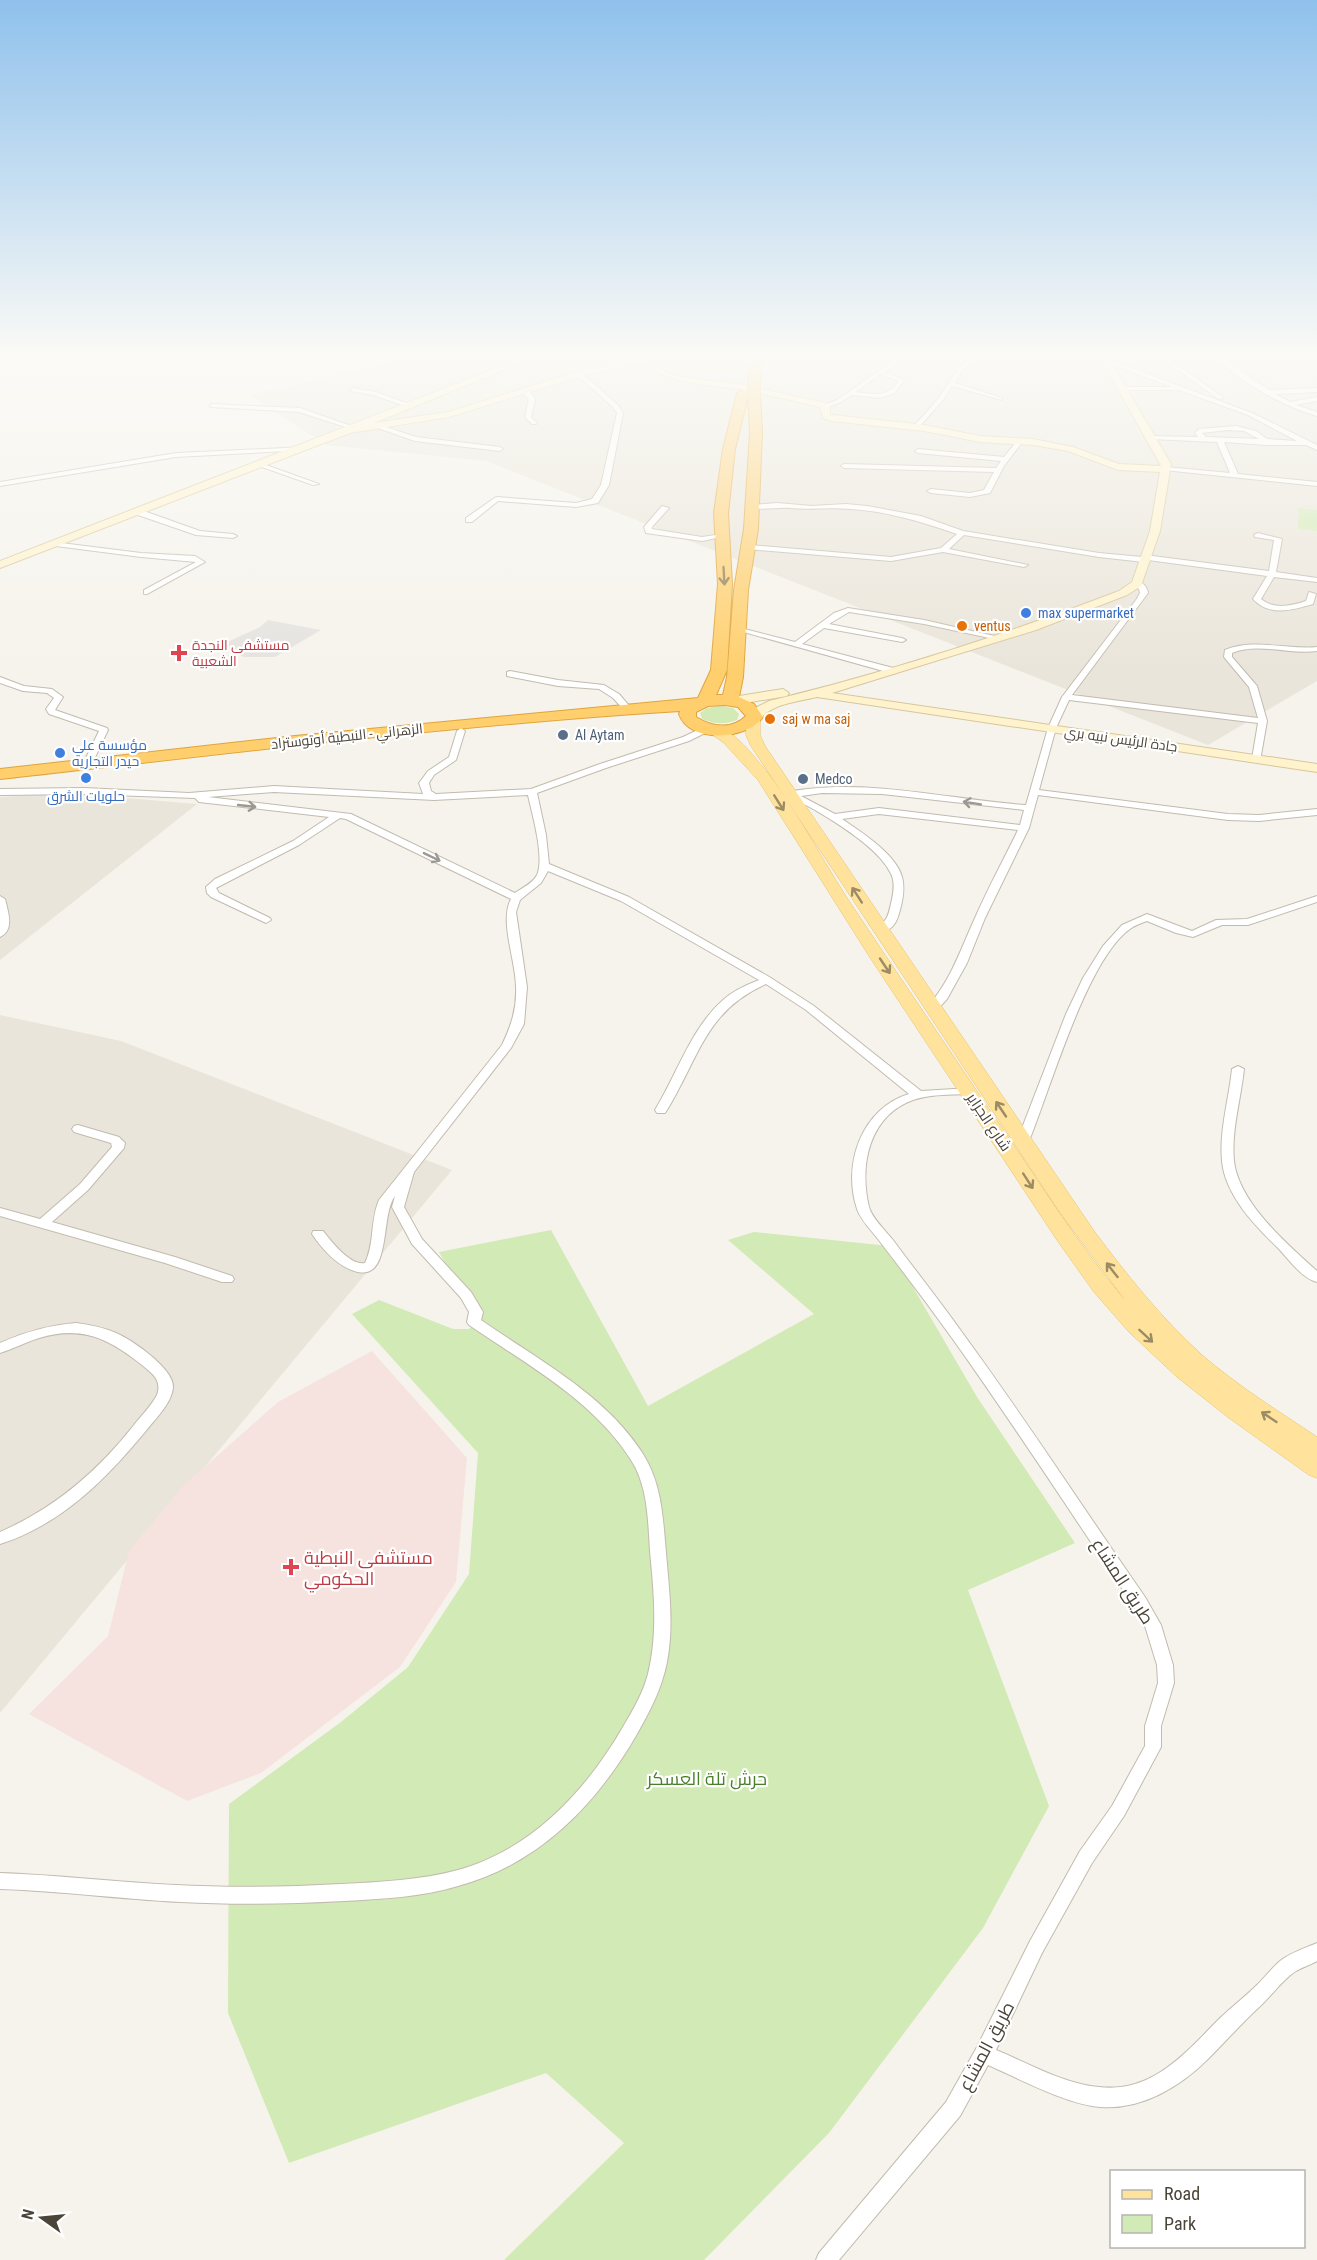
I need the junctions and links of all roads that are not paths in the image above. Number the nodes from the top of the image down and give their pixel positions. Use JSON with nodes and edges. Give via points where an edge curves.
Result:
{"nodes":[{"id":1,"x":143,"y":460,"type":"edge"},
{"id":2,"x":272,"y":460,"type":"edge"},
{"id":3,"x":610,"y":460,"type":"edge"},
{"id":4,"x":727,"y":460,"type":"edge"},
{"id":5,"x":755,"y":460,"type":"edge"},
{"id":6,"x":1004,"y":460,"type":"edge"},
{"id":7,"x":1102,"y":460,"type":"edge"},
{"id":8,"x":1164,"y":460,"type":"edge"},
{"id":9,"x":1228,"y":460,"type":"edge"},
{"id":10,"x":261,"y":465,"type":"junction"},
{"id":11,"x":844,"y":466,"type":"dead end"},
{"id":12,"x":1166,"y":469,"type":"junction"},
{"id":13,"x":998,"y":470,"type":"junction"},
{"id":14,"x":1235,"y":476,"type":"junction"},
{"id":15,"x":724,"y":482,"type":"junction"},
{"id":16,"x":0,"y":484,"type":"edge"},
{"id":17,"x":315,"y":484,"type":"dead end"},
{"id":18,"x":754,"y":484,"type":"junction"},
{"id":19,"x":1317,"y":484,"type":"edge"},
{"id":20,"x":931,"y":491,"type":"dead end"},
{"id":21,"x":753,"y":507,"type":"junction"},
{"id":22,"x":665,"y":508,"type":"dead end"},
{"id":23,"x":138,"y":512,"type":"junction"},
{"id":24,"x":469,"y":520,"type":"dead end"},
{"id":25,"x":962,"y":533,"type":"junction"},
{"id":26,"x":1258,"y":535,"type":"dead end"},
{"id":27,"x":233,"y":536,"type":"dead end"},
{"id":28,"x":722,"y":536,"type":"junction"},
{"id":29,"x":56,"y":543,"type":"junction"},
{"id":30,"x":750,"y":547,"type":"junction"},
{"id":31,"x":943,"y":550,"type":"junction"},
{"id":32,"x":1145,"y":559,"type":"junction"},
{"id":33,"x":0,"y":565,"type":"edge"},
{"id":34,"x":1024,"y":565,"type":"dead end"},
{"id":35,"x":1272,"y":574,"type":"junction"},
{"id":36,"x":1317,"y":580,"type":"edge"},
{"id":37,"x":1137,"y":584,"type":"junction"},
{"id":38,"x":147,"y":592,"type":"dead end"},
{"id":39,"x":1312,"y":594,"type":"dead end"},
{"id":40,"x":825,"y":626,"type":"junction"},
{"id":41,"x":737,"y":628,"type":"junction"},
{"id":42,"x":999,"y":638,"type":"junction"},
{"id":43,"x":902,"y":640,"type":"dead end"},
{"id":44,"x":797,"y":644,"type":"junction"},
{"id":45,"x":1317,"y":649,"type":"edge"},
{"id":46,"x":891,"y":670,"type":"junction"},
{"id":47,"x":510,"y":674,"type":"dead end"},
{"id":48,"x":0,"y":680,"type":"edge"},
{"id":49,"x":857,"y":683,"type":"junction"},
{"id":50,"x":815,"y":691,"type":"junction"},
{"id":51,"x":830,"y":691,"type":"junction"},
{"id":52,"x":1066,"y":697,"type":"junction"},
{"id":53,"x":865,"y":698,"type":"junction"},
{"id":54,"x":731,"y":700,"type":"junction"},
{"id":55,"x":696,"y":708,"type":"junction"},
{"id":56,"x":628,"y":709,"type":"junction"},
{"id":57,"x":925,"y":710,"type":"junction"},
{"id":58,"x":754,"y":718,"type":"junction"},
{"id":59,"x":1263,"y":721,"type":"junction"},
{"id":60,"x":1052,"y":728,"type":"junction"},
{"id":61,"x":710,"y":729,"type":"junction"},
{"id":62,"x":461,"y":730,"type":"junction"},
{"id":63,"x":1257,"y":759,"type":"junction"},
{"id":64,"x":88,"y":764,"type":"junction"},
{"id":65,"x":1317,"y":768,"type":"edge"},
{"id":66,"x":0,"y":774,"type":"edge"},
{"id":67,"x":0,"y":780,"type":"edge"},
{"id":68,"x":0,"y":792,"type":"edge"},
{"id":69,"x":532,"y":792,"type":"junction"},
{"id":70,"x":1033,"y":792,"type":"junction"},
{"id":71,"x":792,"y":795,"type":"junction"},
{"id":72,"x":189,"y":796,"type":"junction"},
{"id":73,"x":434,"y":797,"type":"junction"},
{"id":74,"x":1030,"y":808,"type":"junction"},
{"id":75,"x":1317,"y":812,"type":"edge"},
{"id":76,"x":338,"y":814,"type":"junction"},
{"id":77,"x":833,"y":817,"type":"junction"},
{"id":78,"x":1024,"y":828,"type":"junction"},
{"id":79,"x":544,"y":866,"type":"junction"},
{"id":80,"x":515,"y":897,"type":"junction"},
{"id":81,"x":0,"y":899,"type":"edge"},
{"id":82,"x":1317,"y":899,"type":"edge"},
{"id":83,"x":266,"y":920,"type":"dead end"},
{"id":84,"x":880,"y":930,"type":"junction"},
{"id":85,"x":0,"y":934,"type":"edge"},
{"id":86,"x":767,"y":980,"type":"junction"},
{"id":87,"x":933,"y":1008,"type":"junction"},
{"id":88,"x":1238,"y":1069,"type":"dead end"},
{"id":89,"x":967,"y":1090,"type":"junction"},
{"id":90,"x":918,"y":1095,"type":"junction"},
{"id":91,"x":661,"y":1110,"type":"dead end"},
{"id":92,"x":78,"y":1129,"type":"dead end"},
{"id":93,"x":1023,"y":1141,"type":"junction"},
{"id":94,"x":408,"y":1170,"type":"junction"},
{"id":95,"x":0,"y":1212,"type":"edge"},
{"id":96,"x":42,"y":1225,"type":"junction"},
{"id":97,"x":318,"y":1234,"type":"dead end"},
{"id":98,"x":1317,"y":1278,"type":"edge"},
{"id":99,"x":227,"y":1279,"type":"dead end"},
{"id":100,"x":0,"y":1348,"type":"edge"},
{"id":101,"x":1317,"y":1449,"type":"edge"},
{"id":102,"x":1317,"y":1469,"type":"edge"},
{"id":103,"x":0,"y":1538,"type":"edge"},
{"id":104,"x":0,"y":1881,"type":"edge"},
{"id":105,"x":1317,"y":1952,"type":"edge"},
{"id":106,"x":984,"y":2054,"type":"junction"},
{"id":107,"x":826,"y":2260,"type":"edge"}],
"edges":[{"from":1,"to":16,"type":"street"},
{"from":2,"to":10,"type":"street"},
{"from":3,"to":24,"type":"street","via":[[605,486],[598,499],[588,504],[496,499]]},
{"from":4,"to":15,"type":"highway"},
{"from":5,"to":18,"type":"highway"},
{"from":6,"to":13,"type":"street"},
{"from":7,"to":12,"type":"street","via":[[1118,466]]},
{"from":8,"to":12,"type":"street"},
{"from":9,"to":14,"type":"street"},
{"from":10,"to":17,"type":"street"},
{"from":10,"to":23,"type":"street"},
{"from":11,"to":13,"type":"street"},
{"from":12,"to":14,"type":"street"},
{"from":12,"to":32,"type":"street","via":[[1155,531]]},
{"from":13,"to":20,"type":"street","via":[[992,484],[982,493]]},
{"from":14,"to":19,"type":"street"},
{"from":15,"to":18,"type":"highway","via":[[738,487]]},
{"from":15,"to":28,"type":"highway"},
{"from":18,"to":21,"type":"highway"},
{"from":21,"to":25,"type":"street","via":[[856,506],[918,518]]},
{"from":21,"to":30,"type":"highway"},
{"from":22,"to":28,"type":"street","via":[[648,531],[702,539]]},
{"from":23,"to":27,"type":"street","via":[[199,533]]},
{"from":23,"to":29,"type":"street"},
{"from":25,"to":31,"type":"street"},
{"from":25,"to":32,"type":"street"},
{"from":26,"to":35,"type":"street","via":[[1278,539]]},
{"from":28,"to":55,"type":"highway","one_way":true,"via":[[725,584],[719,670]]},
{"from":29,"to":33,"type":"street"},
{"from":29,"to":38,"type":"street","via":[[195,558],[201,562]]},
{"from":30,"to":31,"type":"street","via":[[885,560]]},
{"from":30,"to":41,"type":"highway"},
{"from":31,"to":34,"type":"street"},
{"from":32,"to":35,"type":"street"},
{"from":32,"to":37,"type":"street"},
{"from":35,"to":36,"type":"street"},
{"from":35,"to":39,"type":"street","via":[[1257,599],[1262,604],[1286,609],[1310,602]]},
{"from":37,"to":42,"type":"street","via":[[1123,593]]},
{"from":37,"to":52,"type":"street","via":[[1144,593],[1139,601]]},
{"from":40,"to":42,"type":"street","via":[[841,611],[848,610]]},
{"from":40,"to":43,"type":"street"},
{"from":40,"to":44,"type":"street"},
{"from":41,"to":44,"type":"street"},
{"from":41,"to":54,"type":"highway"},
{"from":42,"to":46,"type":"street"},
{"from":44,"to":46,"type":"street"},
{"from":45,"to":59,"type":"street","via":[[1299,652],[1233,648],[1228,652],[1253,686]]},
{"from":46,"to":49,"type":"street"},
{"from":46,"to":50,"type":"street"},
{"from":47,"to":56,"type":"street","via":[[602,687]]},
{"from":48,"to":64,"type":"street","via":[[54,693],[59,697],[50,709],[52,712],[104,730]]},
{"from":49,"to":51,"type":"street"},
{"from":49,"to":53,"type":"street"},
{"from":50,"to":51,"type":"street"},
{"from":50,"to":54,"type":"street"},
{"from":50,"to":57,"type":"street"},
{"from":50,"to":58,"type":"street","via":[[773,704]]},
{"from":51,"to":53,"type":"street"},
{"from":52,"to":59,"type":"street"},
{"from":52,"to":60,"type":"street"},
{"from":53,"to":57,"type":"street"},
{"from":54,"to":55,"type":"highway"},
{"from":54,"to":58,"type":"highway","via":[[753,710]]},
{"from":55,"to":56,"type":"highway","name":"الزهراني - النبطية أوتوستراد"},
{"from":55,"to":61,"type":"highway"},
{"from":55,"to":62,"type":"highway","name":"الزهراني - النبطية أوتوستراد","via":[[655,716]]},
{"from":56,"to":64,"type":"highway","name":"الزهراني - النبطية أوتوستراد"},
{"from":57,"to":60,"type":"street","name":"جادة الرئيس نبيه بري"},
{"from":58,"to":61,"type":"highway","via":[[738,728]]},
{"from":58,"to":71,"type":"main road","name":"شارع الجزاير","via":[[754,740]]},
{"from":59,"to":63,"type":"street"},
{"from":60,"to":63,"type":"street","name":"جادة الرئيس نبيه بري"},
{"from":60,"to":70,"type":"street"},
{"from":61,"to":69,"type":"street"},
{"from":61,"to":89,"type":"main road","name":"شارع الجزاير","one_way":true,"via":[[735,743],[755,765]]},
{"from":62,"to":67,"type":"highway","name":"الزهراني - النبطية أوتوستراد"},
{"from":62,"to":73,"type":"street","via":[[453,758],[431,773],[424,783]]},
{"from":63,"to":65,"type":"street","name":"جادة الرئيس نبيه بري"},
{"from":64,"to":66,"type":"highway","name":"الزهراني - النبطية أوتوستراد"},
{"from":68,"to":72,"type":"street"},
{"from":69,"to":73,"type":"street"},
{"from":69,"to":79,"type":"street"},
{"from":70,"to":74,"type":"street"},
{"from":70,"to":75,"type":"street","via":[[1228,818]]},
{"from":74,"to":71,"type":"street","one_way":true,"via":[[862,789],[825,789]]},
{"from":71,"to":77,"type":"street"},
{"from":84,"to":71,"type":"main road","name":"شارع الجزاير","one_way":true},
{"from":72,"to":73,"type":"street","via":[[274,789]]},
{"from":72,"to":76,"type":"street","one_way":true},
{"from":74,"to":78,"type":"street"},
{"from":76,"to":80,"type":"street","one_way":true},
{"from":76,"to":83,"type":"street","via":[[296,843],[212,887],[215,895]]},
{"from":77,"to":78,"type":"street","via":[[879,811]]},
{"from":77,"to":84,"type":"street","via":[[895,870],[900,886],[892,922]]},
{"from":78,"to":87,"type":"street","via":[[951,986]]},
{"from":79,"to":80,"type":"street","via":[[537,880]]},
{"from":79,"to":86,"type":"street","via":[[625,899]]},
{"from":80,"to":94,"type":"street","via":[[511,912],[522,987],[518,1024],[501,1053]]},
{"from":81,"to":85,"type":"street","via":[[4,921]]},
{"from":82,"to":93,"type":"street","via":[[1248,922],[1220,922],[1193,934],[1147,917],[1130,925],[1097,960],[1083,986]]},
{"from":84,"to":87,"type":"main road","name":"شارع الجزاير"},
{"from":86,"to":90,"type":"street","via":[[810,1008]]},
{"from":86,"to":91,"type":"street","via":[[736,994],[715,1013]]},
{"from":93,"to":87,"type":"main road","name":"شارع الجزاير","one_way":true},
{"from":88,"to":98,"type":"street","via":[[1229,1135],[1230,1175],[1262,1223]]},
{"from":89,"to":90,"type":"street","name":"طريق المشاع"},
{"from":89,"to":102,"type":"main road","name":"شارع الجزاير","one_way":true,"via":[[1067,1241],[1120,1309],[1198,1382]]},
{"from":90,"to":106,"type":"street","name":"طريق المشاع","via":[[885,1111],[867,1135],[859,1166],[864,1211],[957,1335],[1139,1601],[1153,1625],[1165,1665],[1166,1683],[1153,1726],[1153,1747],[1036,1947]]},
{"from":92,"to":96,"type":"street","via":[[115,1140],[118,1148],[84,1187]]},
{"from":101,"to":93,"type":"main road","name":"شارع الجزاير","one_way":true,"via":[[1234,1393],[1180,1347],[1091,1241]]},
{"from":94,"to":97,"type":"street","via":[[379,1212],[375,1259],[369,1265],[358,1267],[343,1262]]},
{"from":94,"to":104,"type":"street","via":[[398,1207],[417,1241],[466,1294],[476,1312],[474,1322],[596,1409],[628,1443],[648,1474],[658,1540],[664,1632],[656,1677],[630,1731],[584,1799],[547,1833],[510,1856],[459,1878],[400,1888],[262,1895]]},
{"from":95,"to":96,"type":"street"},
{"from":96,"to":99,"type":"street"},
{"from":100,"to":103,"type":"street","via":[[53,1329],[102,1331],[136,1351],[163,1376],[166,1385],[161,1401],[91,1484],[55,1511]]},
{"from":105,"to":106,"type":"street","via":[[1288,1966],[1202,2052],[1175,2075],[1147,2091],[1098,2097],[1065,2088]]},
{"from":106,"to":107,"type":"street","name":"طريق المشاع","via":[[953,2109]]}]}
